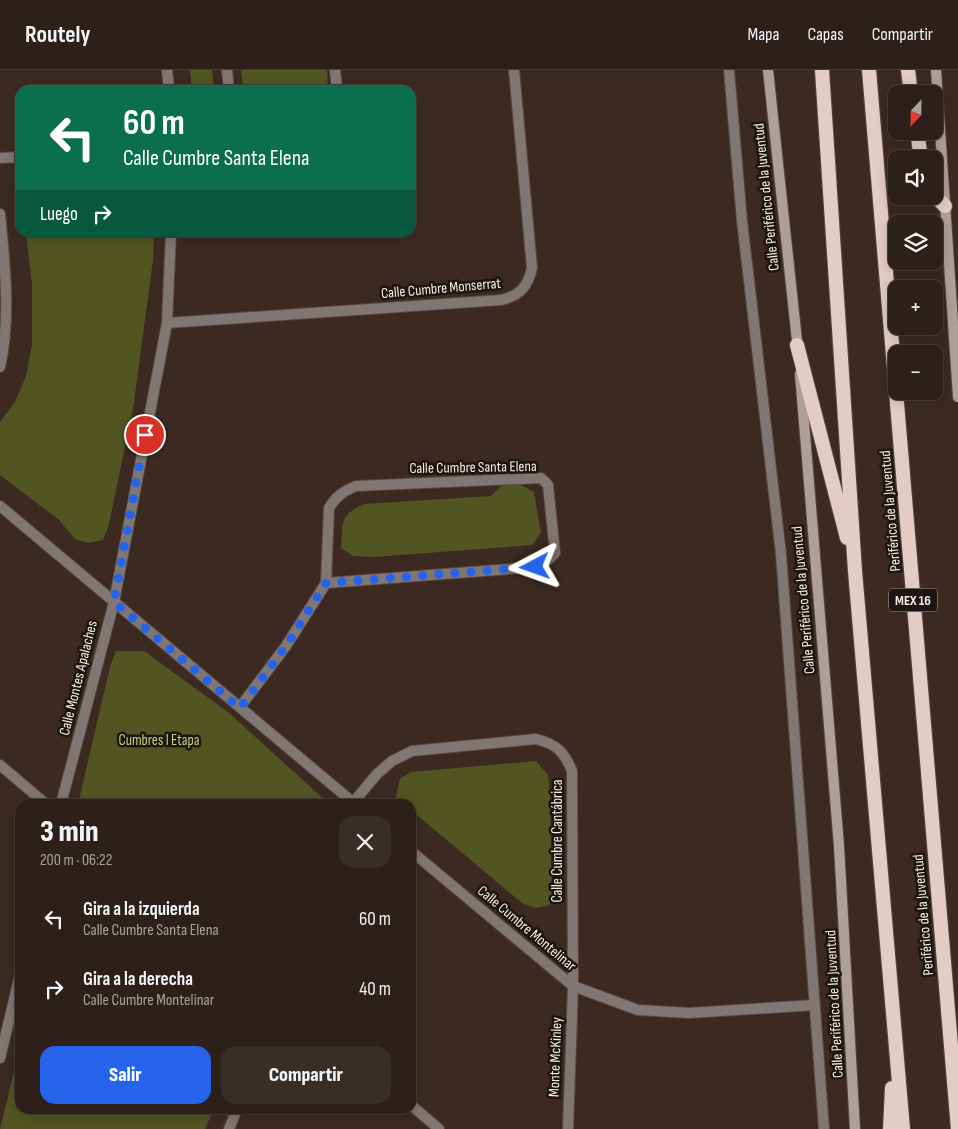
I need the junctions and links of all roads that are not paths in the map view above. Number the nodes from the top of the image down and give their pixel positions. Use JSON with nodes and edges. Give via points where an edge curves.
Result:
{"nodes":[{"id":1,"x":167,"y":70,"type":"edge"},
{"id":2,"x":227,"y":70,"type":"edge"},
{"id":3,"x":335,"y":70,"type":"edge"},
{"id":4,"x":514,"y":70,"type":"edge"},
{"id":5,"x":729,"y":70,"type":"edge"},
{"id":6,"x":768,"y":70,"type":"edge"},
{"id":7,"x":822,"y":70,"type":"edge"},
{"id":8,"x":869,"y":70,"type":"edge"},
{"id":9,"x":908,"y":70,"type":"edge"},
{"id":10,"x":936,"y":70,"type":"edge"},
{"id":11,"x":168,"y":85,"type":"edge"},
{"id":12,"x":228,"y":85,"type":"edge"},
{"id":13,"x":336,"y":85,"type":"edge"},
{"id":14,"x":910,"y":85,"type":"edge"},
{"id":15,"x":15,"y":157,"type":"edge"},
{"id":16,"x":0,"y":158,"type":"edge"},
{"id":17,"x":945,"y":206,"type":"joint"},
{"id":18,"x":0,"y":214,"type":"edge"},
{"id":19,"x":171,"y":237,"type":"edge"},
{"id":20,"x":167,"y":323,"type":"junction"},
{"id":21,"x":797,"y":345,"type":"junction"},
{"id":22,"x":0,"y":367,"type":"edge"},
{"id":23,"x":958,"y":397,"type":"edge"},
{"id":24,"x":0,"y":506,"type":"edge"},
{"id":25,"x":855,"y":571,"type":"junction"},
{"id":26,"x":326,"y":583,"type":"junction"},
{"id":27,"x":114,"y":602,"type":"junction"},
{"id":28,"x":240,"y":708,"type":"junction"},
{"id":29,"x":0,"y":765,"type":"edge"},
{"id":30,"x":40,"y":799,"type":"edge"},
{"id":31,"x":62,"y":799,"type":"edge"},
{"id":32,"x":348,"y":799,"type":"edge"},
{"id":33,"x":356,"y":799,"type":"edge"},
{"id":34,"x":416,"y":855,"type":"edge"},
{"id":35,"x":573,"y":986,"type":"junction"},
{"id":36,"x":15,"y":993,"type":"edge"},
{"id":37,"x":815,"y":1006,"type":"junction"},
{"id":38,"x":895,"y":1030,"type":"junction"},
{"id":39,"x":3,"y":1035,"type":"edge"},
{"id":40,"x":0,"y":1058,"type":"edge"},
{"id":41,"x":416,"y":1109,"type":"edge"},
{"id":42,"x":235,"y":1114,"type":"edge"},
{"id":43,"x":229,"y":1129,"type":"edge"},
{"id":44,"x":440,"y":1129,"type":"edge"},
{"id":45,"x":568,"y":1129,"type":"edge"},
{"id":46,"x":824,"y":1129,"type":"edge"},
{"id":47,"x":856,"y":1129,"type":"edge"},
{"id":48,"x":890,"y":1129,"type":"edge"},
{"id":49,"x":903,"y":1129,"type":"edge"},
{"id":50,"x":958,"y":1129,"type":"edge"}],
"edges":[{"from":1,"to":11,"type":"street"},
{"from":2,"to":12,"type":"street"},
{"from":3,"to":13,"type":"street"},
{"from":4,"to":20,"type":"street","name":"Calle Cumbre Monserrat","via":[[532,268],[522,291],[501,300]]},
{"from":5,"to":37,"type":"street","via":[[742,221],[781,554]]},
{"from":6,"to":21,"type":"main road","name":"Calle Periférico de la Juventud"},
{"from":7,"to":25,"type":"highway"},
{"from":8,"to":50,"type":"highway","name":"Periférico de la Juventud","number":"MEX 16"},
{"from":9,"to":14,"type":"highway"},
{"from":10,"to":17,"type":"main road"},
{"from":15,"to":16,"type":"street"},
{"from":17,"to":23,"type":"main road"},
{"from":18,"to":22,"type":"street","via":[[5,262],[5,334]]},
{"from":19,"to":20,"type":"street","name":"Calle Montes Apalaches"},
{"from":20,"to":27,"type":"street","name":"Calle Montes Apalaches"},
{"from":21,"to":25,"type":"highway"},
{"from":21,"to":47,"type":"main road","name":"Calle Periférico de la Juventud","via":[[839,846]]},
{"from":24,"to":27,"type":"street"},
{"from":25,"to":38,"type":"highway"},
{"from":26,"to":26,"type":"street","name":"Calle Cumbre Santa Elena","via":[[544,564],[555,553],[548,484],[541,478],[356,486],[344,491],[329,508]]},
{"from":26,"to":28,"type":"street","via":[[286,646]]},
{"from":27,"to":28,"type":"street"},
{"from":27,"to":31,"type":"street","name":"Calle Montes Apalaches"},
{"from":28,"to":32,"type":"street"},
{"from":29,"to":30,"type":"street"},
{"from":33,"to":35,"type":"street","name":"Calle Cumbre Cantábrica","via":[[392,761],[412,751],[536,739],[559,749],[572,771]]},
{"from":34,"to":35,"type":"street","name":"Calle Cumbre Montelinar"},
{"from":35,"to":37,"type":"street","name":"Calle Cumbre Montelinar","via":[[638,1010],[689,1013]]},
{"from":35,"to":45,"type":"street","name":"Monte McKinley"},
{"from":36,"to":39,"type":"street"},
{"from":37,"to":46,"type":"street"},
{"from":38,"to":48,"type":"highway"},
{"from":38,"to":49,"type":"highway"},
{"from":39,"to":40,"type":"street"},
{"from":41,"to":44,"type":"street"},
{"from":42,"to":43,"type":"street"}]}
